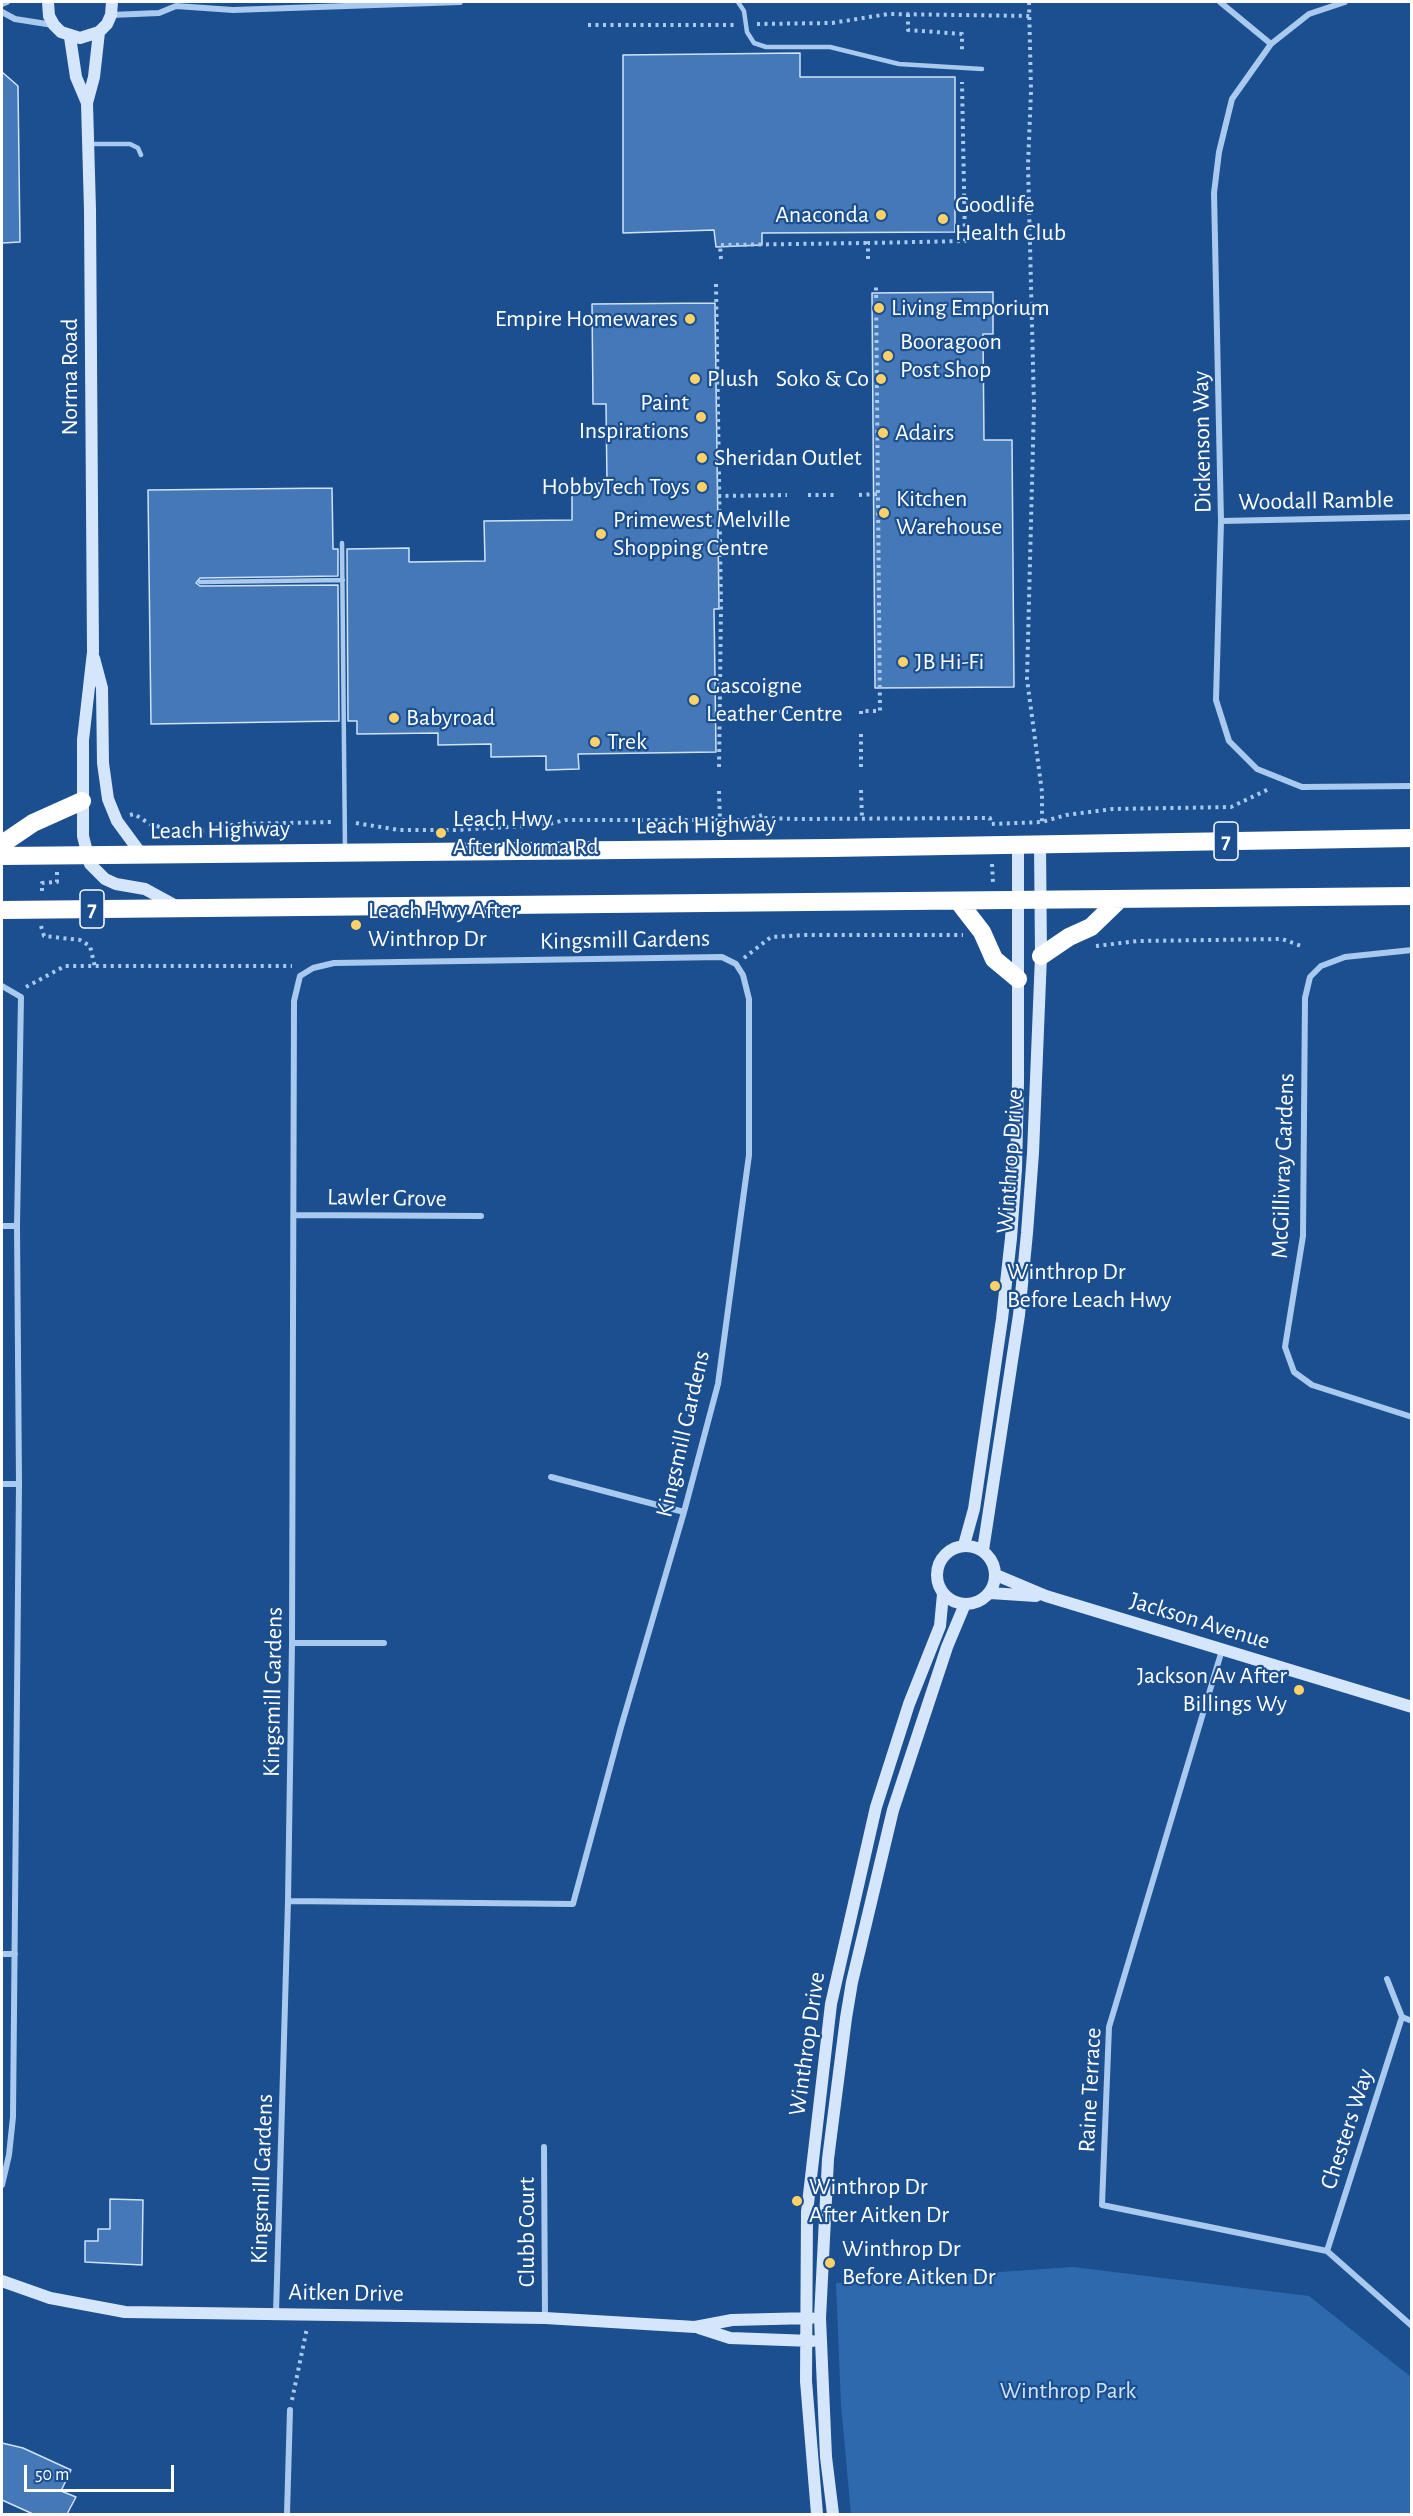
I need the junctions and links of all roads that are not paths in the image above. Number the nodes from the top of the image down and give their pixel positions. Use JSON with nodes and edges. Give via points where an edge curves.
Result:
{"nodes":[{"id":1,"x":7,"y":2,"type":"edge"},
{"id":2,"x":48,"y":2,"type":"edge"},
{"id":3,"x":112,"y":2,"type":"edge"},
{"id":4,"x":169,"y":2,"type":"edge"},
{"id":5,"x":460,"y":2,"type":"edge"},
{"id":6,"x":738,"y":2,"type":"edge"},
{"id":7,"x":1220,"y":2,"type":"edge"},
{"id":8,"x":1345,"y":2,"type":"edge"},
{"id":9,"x":2,"y":4,"type":"edge"},
{"id":10,"x":176,"y":6,"type":"junction"},
{"id":11,"x":2,"y":12,"type":"edge"},
{"id":12,"x":111,"y":15,"type":"junction"},
{"id":13,"x":54,"y":25,"type":"junction"},
{"id":14,"x":99,"y":32,"type":"junction"},
{"id":15,"x":70,"y":37,"type":"junction"},
{"id":16,"x":1271,"y":44,"type":"junction"},
{"id":17,"x":982,"y":69,"type":"dead end"},
{"id":18,"x":87,"y":103,"type":"junction"},
{"id":19,"x":90,"y":144,"type":"junction"},
{"id":20,"x":141,"y":155,"type":"dead end"},
{"id":21,"x":1412,"y":517,"type":"edge"},
{"id":22,"x":1221,"y":520,"type":"junction"},
{"id":23,"x":342,"y":543,"type":"dead end"},
{"id":24,"x":343,"y":580,"type":"junction"},
{"id":25,"x":200,"y":582,"type":"dead end"},
{"id":26,"x":93,"y":652,"type":"junction"},
{"id":27,"x":1412,"y":786,"type":"edge"},
{"id":28,"x":82,"y":801,"type":"junction"},
{"id":29,"x":1412,"y":838,"type":"edge"},
{"id":30,"x":2,"y":844,"type":"edge"},
{"id":31,"x":1040,"y":844,"type":"junction"},
{"id":32,"x":1018,"y":845,"type":"junction"},
{"id":33,"x":345,"y":852,"type":"junction"},
{"id":34,"x":86,"y":855,"type":"junction"},
{"id":35,"x":142,"y":855,"type":"junction"},
{"id":36,"x":2,"y":856,"type":"edge"},
{"id":37,"x":1412,"y":896,"type":"edge"},
{"id":38,"x":1120,"y":899,"type":"junction"},
{"id":39,"x":1018,"y":900,"type":"junction"},
{"id":40,"x":1041,"y":900,"type":"junction"},
{"id":41,"x":958,"y":901,"type":"junction"},
{"id":42,"x":182,"y":909,"type":"junction"},
{"id":43,"x":2,"y":910,"type":"edge"},
{"id":44,"x":1412,"y":950,"type":"edge"},
{"id":45,"x":1041,"y":956,"type":"junction"},
{"id":46,"x":1018,"y":979,"type":"junction"},
{"id":47,"x":2,"y":986,"type":"edge"},
{"id":48,"x":294,"y":1215,"type":"junction"},
{"id":49,"x":481,"y":1216,"type":"dead end"},
{"id":50,"x":2,"y":1226,"type":"edge"},
{"id":51,"x":17,"y":1226,"type":"junction"},
{"id":52,"x":1412,"y":1417,"type":"edge"},
{"id":53,"x":551,"y":1477,"type":"dead end"},
{"id":54,"x":2,"y":1484,"type":"edge"},
{"id":55,"x":19,"y":1484,"type":"junction"},
{"id":56,"x":684,"y":1512,"type":"junction"},
{"id":57,"x":964,"y":1545,"type":"junction"},
{"id":58,"x":983,"y":1550,"type":"junction"},
{"id":59,"x":996,"y":1575,"type":"junction"},
{"id":60,"x":990,"y":1593,"type":"junction"},
{"id":61,"x":944,"y":1594,"type":"junction"},
{"id":62,"x":1046,"y":1596,"type":"junction"},
{"id":63,"x":965,"y":1604,"type":"junction"},
{"id":64,"x":292,"y":1643,"type":"junction"},
{"id":65,"x":384,"y":1643,"type":"dead end"},
{"id":66,"x":1222,"y":1650,"type":"junction"},
{"id":67,"x":1412,"y":1707,"type":"edge"},
{"id":68,"x":288,"y":1901,"type":"junction"},
{"id":69,"x":2,"y":1954,"type":"edge"},
{"id":70,"x":15,"y":1954,"type":"junction"},
{"id":71,"x":1388,"y":1979,"type":"dead end"},
{"id":72,"x":1402,"y":2017,"type":"junction"},
{"id":73,"x":1412,"y":2021,"type":"edge"},
{"id":74,"x":544,"y":2147,"type":"dead end"},
{"id":75,"x":2,"y":2185,"type":"edge"},
{"id":76,"x":1327,"y":2251,"type":"junction"},
{"id":77,"x":2,"y":2281,"type":"edge"},
{"id":78,"x":276,"y":2313,"type":"junction"},
{"id":79,"x":545,"y":2318,"type":"junction"},
{"id":80,"x":805,"y":2318,"type":"junction"},
{"id":81,"x":820,"y":2318,"type":"junction"},
{"id":82,"x":1412,"y":2326,"type":"edge"},
{"id":83,"x":695,"y":2327,"type":"junction"},
{"id":84,"x":806,"y":2341,"type":"junction"},
{"id":85,"x":820,"y":2341,"type":"junction"},
{"id":86,"x":290,"y":2410,"type":"road end"},
{"id":87,"x":287,"y":2514,"type":"edge"},
{"id":88,"x":817,"y":2514,"type":"edge"},
{"id":89,"x":833,"y":2514,"type":"edge"}],
"edges":[{"from":1,"to":9,"type":"street"},
{"from":2,"to":13,"type":"street"},
{"from":3,"to":12,"type":"street"},
{"from":4,"to":10,"type":"street"},
{"from":5,"to":10,"type":"street","via":[[234,9]]},
{"from":6,"to":17,"type":"lane","via":[[744,10],[747,32],[754,43],[766,47],[830,47],[899,64]]},
{"from":7,"to":16,"type":"street"},
{"from":8,"to":16,"type":"street","name":"Dickenson Way","via":[[1309,15]]},
{"from":10,"to":12,"type":"street","via":[[159,13]]},
{"from":11,"to":13,"type":"street","via":[[15,19]]},
{"from":12,"to":14,"type":"street"},
{"from":13,"to":15,"type":"street"},
{"from":14,"to":15,"type":"street"},
{"from":14,"to":18,"type":"street","name":"Norma Road"},
{"from":15,"to":18,"type":"street","name":"Norma Road","via":[[75,77]]},
{"from":16,"to":22,"type":"street","name":"Dickenson Way","via":[[1232,99],[1214,193]]},
{"from":18,"to":19,"type":"street","name":"Norma Road"},
{"from":19,"to":20,"type":"lane","via":[[130,144]]},
{"from":19,"to":26,"type":"street","name":"Norma Road"},
{"from":21,"to":22,"type":"street","name":"Woodall Ramble"},
{"from":22,"to":27,"type":"street","name":"Dickenson Way","via":[[1216,700],[1229,741],[1257,769],[1302,787]]},
{"from":23,"to":24,"type":"lane"},
{"from":24,"to":25,"type":"lane"},
{"from":24,"to":33,"type":"lane"},
{"from":26,"to":28,"type":"street","name":"Norma Road","via":[[83,740]]},
{"from":26,"to":35,"type":"street","name":"Norma Road","via":[[102,688],[103,763],[108,799],[117,821]]},
{"from":28,"to":30,"type":"highway","via":[[33,823]]},
{"from":28,"to":34,"type":"street","name":"Norma Road"},
{"from":29,"to":31,"type":"highway","name":"Leach Highway","number":"7"},
{"from":31,"to":32,"type":"highway","name":"Leach Highway","number":"7"},
{"from":31,"to":40,"type":"street","name":"Winthrop Drive"},
{"from":32,"to":33,"type":"highway","name":"Leach Highway","number":"7"},
{"from":32,"to":39,"type":"street","name":"Winthrop Drive"},
{"from":33,"to":35,"type":"highway","name":"Leach Highway","number":"7"},
{"from":34,"to":35,"type":"highway","name":"Leach Highway","number":"7"},
{"from":34,"to":36,"type":"highway","name":"Leach Highway","number":"7"},
{"from":34,"to":42,"type":"street","via":[[96,873],[105,879],[145,889]]},
{"from":37,"to":38,"type":"highway","number":"7"},
{"from":38,"to":40,"type":"highway","number":"7"},
{"from":38,"to":45,"type":"highway","via":[[1091,927],[1069,936]]},
{"from":39,"to":40,"type":"highway","number":"7"},
{"from":39,"to":41,"type":"highway","number":"7"},
{"from":39,"to":46,"type":"street","name":"Winthrop Drive"},
{"from":40,"to":45,"type":"street","name":"Winthrop Drive"},
{"from":41,"to":42,"type":"highway","number":"7"},
{"from":41,"to":46,"type":"highway","via":[[982,932],[994,959]]},
{"from":42,"to":43,"type":"highway","number":"7"},
{"from":44,"to":52,"type":"street","name":"McGillivray Gardens","via":[[1345,957],[1321,966],[1310,977],[1305,998],[1303,1236],[1285,1347],[1294,1372],[1312,1385]]},
{"from":45,"to":58,"type":"street","name":"Winthrop Drive","via":[[1027,1233]]},
{"from":46,"to":57,"type":"street","name":"Winthrop Drive","via":[[1011,1238],[974,1509]]},
{"from":47,"to":51,"type":"street","via":[[21,998]]},
{"from":48,"to":49,"type":"street","name":"Lawler Grove"},
{"from":48,"to":56,"type":"street","name":"Kingsmill Gardens","via":[[294,1001],[300,976],[313,968],[334,963],[722,957],[736,964],[749,999],[749,1155],[718,1384]]},
{"from":48,"to":64,"type":"street","name":"Kingsmill Gardens"},
{"from":50,"to":51,"type":"street"},
{"from":51,"to":55,"type":"street"},
{"from":53,"to":56,"type":"street"},
{"from":54,"to":55,"type":"street"},
{"from":55,"to":70,"type":"street"},
{"from":56,"to":68,"type":"street","name":"Kingsmill Gardens","via":[[573,1904]]},
{"from":57,"to":58,"type":"street"},
{"from":57,"to":61,"type":"street","via":[[942,1559],[937,1576]]},
{"from":58,"to":59,"type":"street"},
{"from":59,"to":60,"type":"street"},
{"from":59,"to":62,"type":"street","name":"Jackson Avenue"},
{"from":60,"to":62,"type":"street","name":"Jackson Avenue"},
{"from":60,"to":63,"type":"street"},
{"from":61,"to":63,"type":"street"},
{"from":61,"to":80,"type":"street","name":"Winthrop Drive","via":[[940,1626],[909,1704],[876,1807],[837,1970],[807,2212]]},
{"from":62,"to":66,"type":"street","name":"Jackson Avenue"},
{"from":63,"to":81,"type":"street","name":"Winthrop Drive","via":[[893,1810],[852,1982],[828,2159]]},
{"from":64,"to":65,"type":"street"},
{"from":64,"to":68,"type":"street","name":"Kingsmill Gardens"},
{"from":66,"to":67,"type":"street","name":"Jackson Avenue"},
{"from":66,"to":76,"type":"street","name":"Raine Terrace","via":[[1109,2027],[1102,2205]]},
{"from":68,"to":78,"type":"street","name":"Kingsmill Gardens"},
{"from":69,"to":70,"type":"street"},
{"from":70,"to":75,"type":"street","via":[[13,2117]]},
{"from":71,"to":72,"type":"street"},
{"from":72,"to":73,"type":"street"},
{"from":72,"to":76,"type":"street","name":"Chesters Way"},
{"from":74,"to":79,"type":"street","name":"Clubb Court"},
{"from":76,"to":82,"type":"street","name":"Raine Terrace"},
{"from":77,"to":78,"type":"street","name":"Aitken Drive","via":[[50,2298],[125,2312]]},
{"from":78,"to":79,"type":"street","name":"Aitken Drive"},
{"from":79,"to":83,"type":"street","name":"Aitken Drive"},
{"from":80,"to":81,"type":"street","name":"Aitken Drive"},
{"from":80,"to":83,"type":"street","name":"Aitken Drive","via":[[732,2320]]},
{"from":80,"to":84,"type":"street","name":"Winthrop Drive"},
{"from":81,"to":85,"type":"street","name":"Winthrop Drive"},
{"from":83,"to":84,"type":"street","name":"Aitken Drive","via":[[730,2338]]},
{"from":84,"to":85,"type":"street","name":"Aitken Drive"},
{"from":84,"to":88,"type":"street","name":"Winthrop Drive"},
{"from":85,"to":89,"type":"street","name":"Winthrop Drive"},
{"from":86,"to":87,"type":"street"}]}
